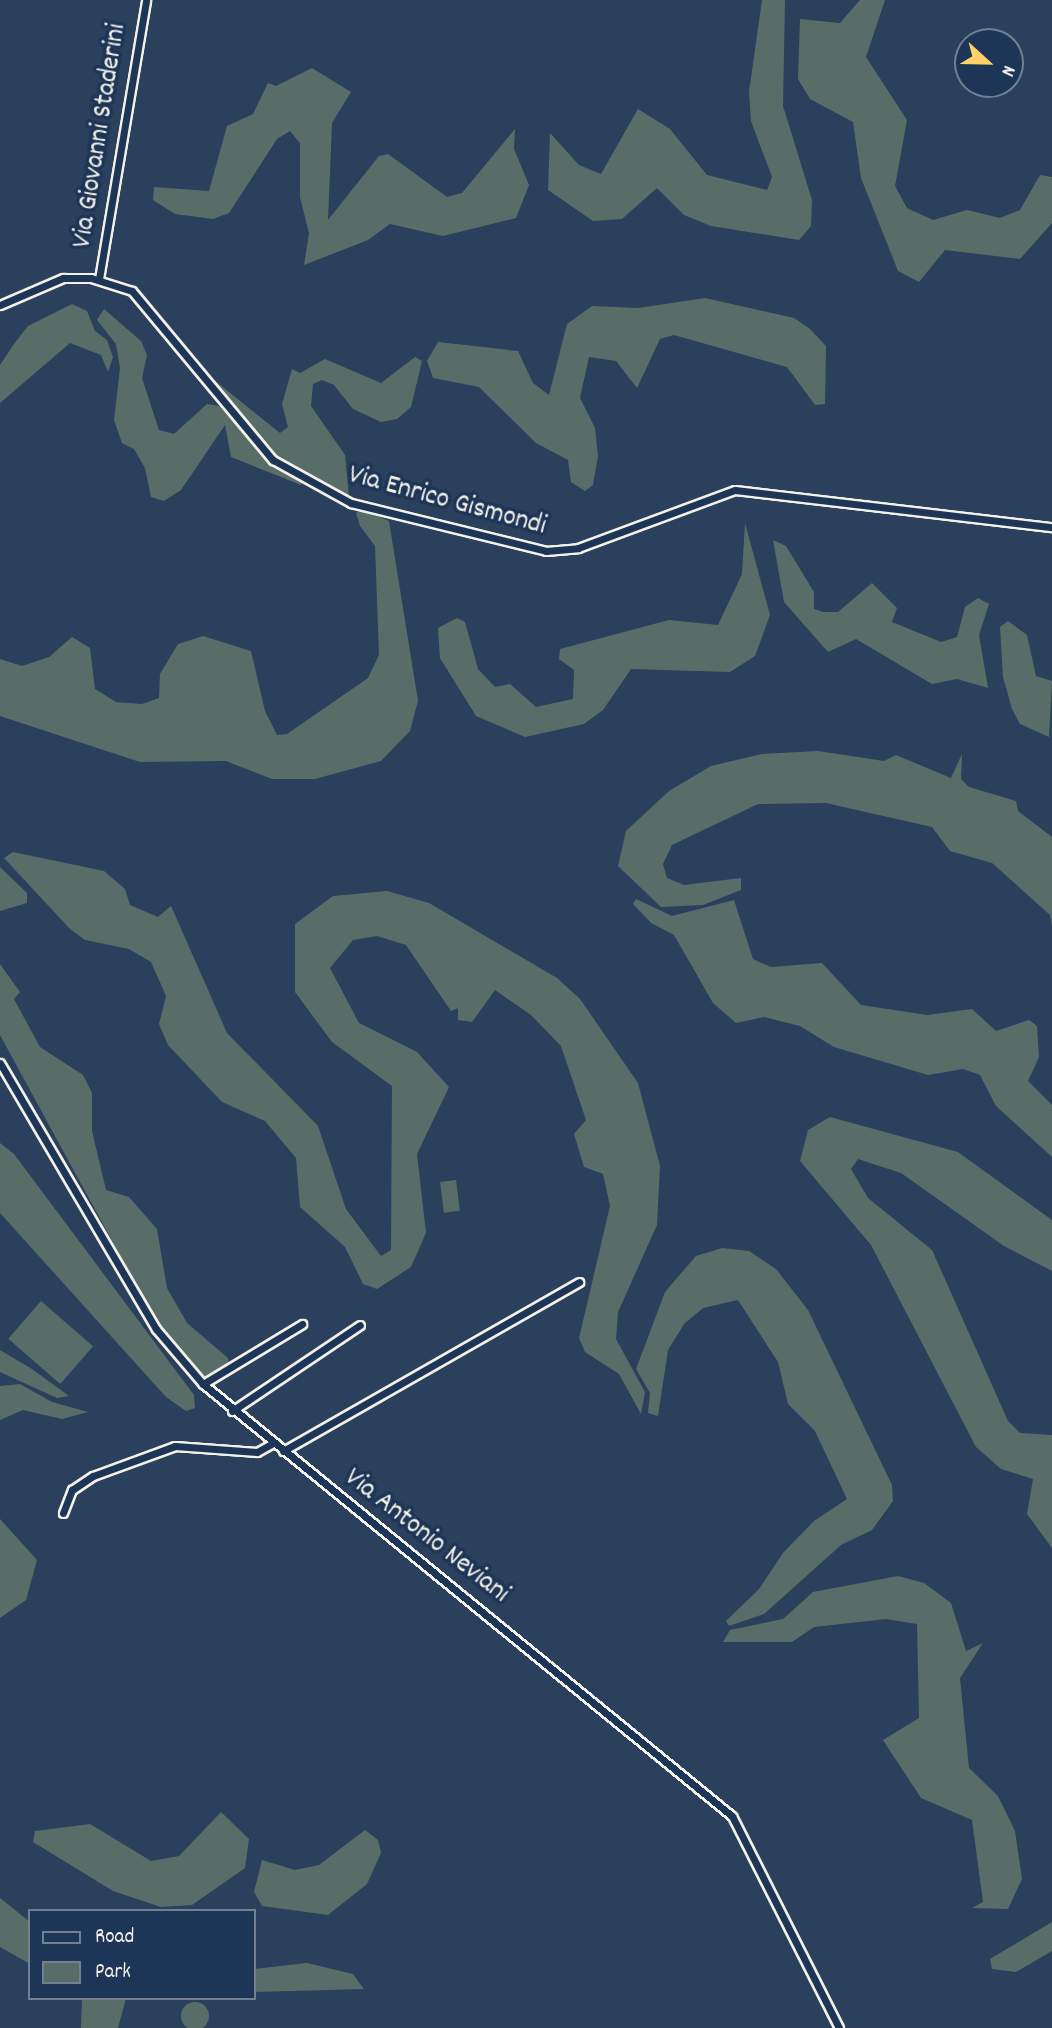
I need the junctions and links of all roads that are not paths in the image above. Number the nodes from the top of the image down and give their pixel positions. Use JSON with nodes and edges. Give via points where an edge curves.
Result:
{"nodes":[{"id":1,"x":146,"y":0,"type":"edge"},
{"id":2,"x":99,"y":279,"type":"junction"},
{"id":3,"x":0,"y":305,"type":"edge"},
{"id":4,"x":1052,"y":527,"type":"edge"},
{"id":5,"x":0,"y":1063,"type":"edge"},
{"id":6,"x":579,"y":1282,"type":"dead end"},
{"id":7,"x":302,"y":1324,"type":"dead end"},
{"id":8,"x":360,"y":1325,"type":"dead end"},
{"id":9,"x":203,"y":1384,"type":"junction"},
{"id":10,"x":232,"y":1411,"type":"junction"},
{"id":11,"x":273,"y":1443,"type":"junction"},
{"id":12,"x":283,"y":1451,"type":"junction"},
{"id":13,"x":63,"y":1513,"type":"dead end"},
{"id":14,"x":839,"y":2028,"type":"edge"}],
"edges":[{"from":1,"to":2,"type":"street","name":"Via Giovanni Staderini"},
{"from":2,"to":3,"type":"street","name":"Via Enrico Gismondi","via":[[54,280]]},
{"from":2,"to":4,"type":"street","name":"Via Enrico Gismondi","via":[[144,299],[270,458],[354,504],[555,551],[734,490]]},
{"from":5,"to":9,"type":"street","name":"Via Antonio Neviani","via":[[156,1329]]},
{"from":6,"to":12,"type":"street","via":[[494,1326]]},
{"from":7,"to":9,"type":"street"},
{"from":8,"to":10,"type":"street"},
{"from":9,"to":10,"type":"street","name":"Via Antonio Neviani"},
{"from":10,"to":11,"type":"street","name":"Via Antonio Neviani"},
{"from":11,"to":12,"type":"street","name":"Via Antonio Neviani"},
{"from":11,"to":13,"type":"street","via":[[257,1452],[175,1446],[93,1476],[72,1490]]},
{"from":12,"to":14,"type":"street","name":"Via Antonio Neviani","via":[[719,1802],[745,1835]]}]}
